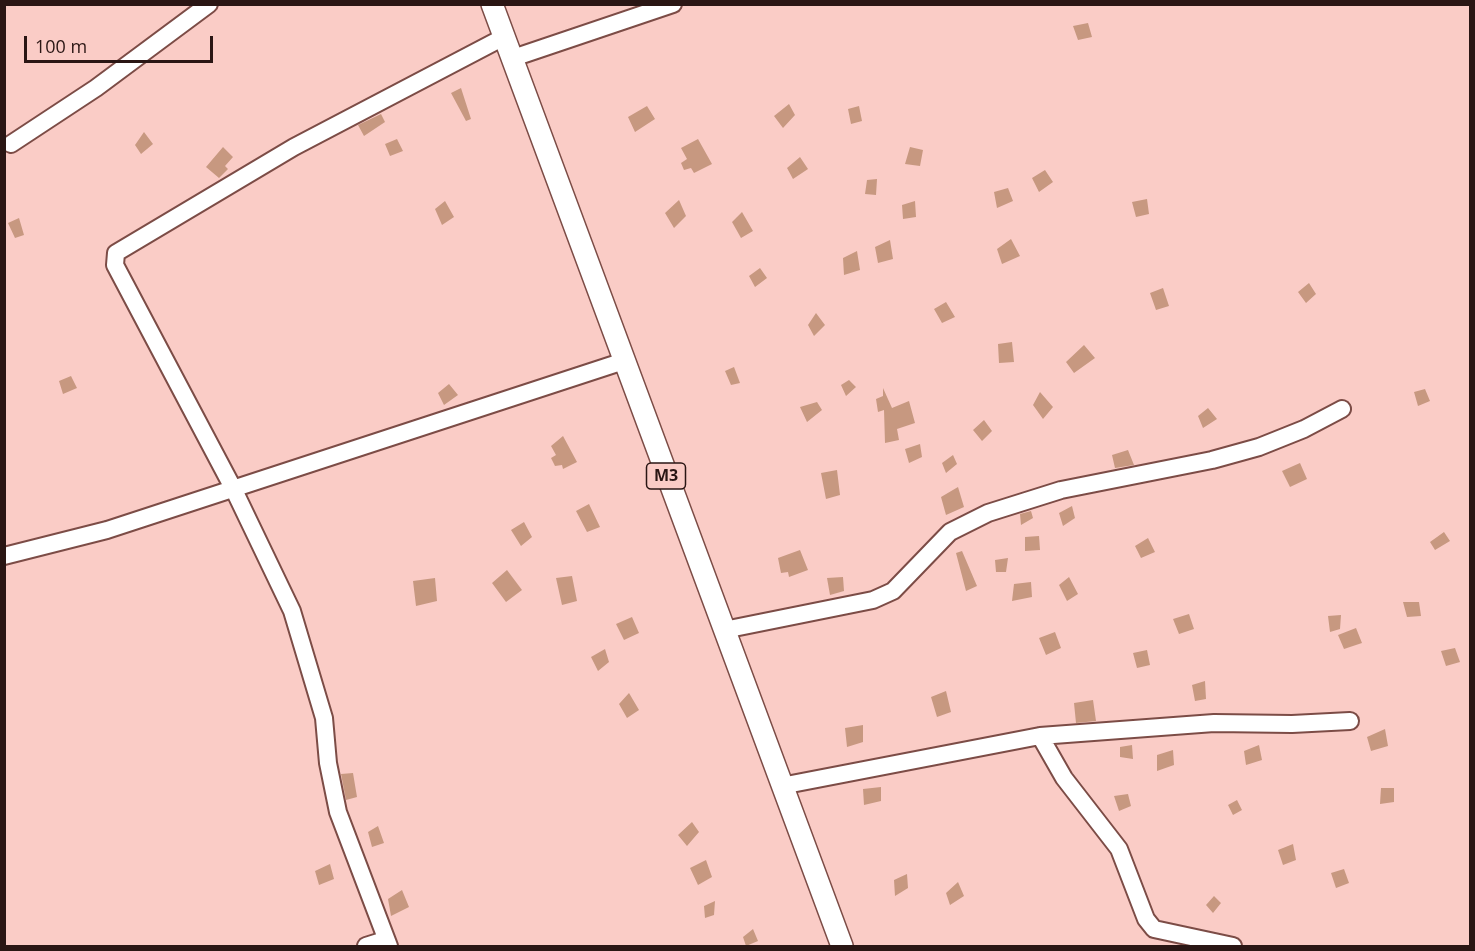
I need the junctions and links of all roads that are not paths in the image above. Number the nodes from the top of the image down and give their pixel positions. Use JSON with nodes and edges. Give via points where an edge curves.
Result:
{"nodes":[{"id":1,"x":210,"y":4,"type":"edge"},
{"id":2,"x":492,"y":4,"type":"edge"},
{"id":3,"x":673,"y":4,"type":"edge"},
{"id":4,"x":504,"y":37,"type":"junction"},
{"id":5,"x":513,"y":58,"type":"junction"},
{"id":6,"x":10,"y":144,"type":"dead end"},
{"id":7,"x":624,"y":362,"type":"junction"},
{"id":8,"x":1342,"y":409,"type":"dead end"},
{"id":9,"x":233,"y":488,"type":"junction"},
{"id":10,"x":4,"y":556,"type":"edge"},
{"id":11,"x":724,"y":630,"type":"junction"},
{"id":12,"x":1350,"y":721,"type":"dead end"},
{"id":13,"x":1040,"y":736,"type":"junction"},
{"id":14,"x":782,"y":786,"type":"junction"},
{"id":15,"x":387,"y":943,"type":"edge"},
{"id":16,"x":366,"y":946,"type":"edge"},
{"id":17,"x":842,"y":946,"type":"edge"},
{"id":18,"x":1233,"y":946,"type":"edge"}],
"edges":[{"from":1,"to":6,"type":"street","via":[[96,88]]},
{"from":2,"to":4,"type":"main road","number":"M3"},
{"from":3,"to":5,"type":"street"},
{"from":4,"to":5,"type":"main road","number":"M3"},
{"from":4,"to":9,"type":"street","via":[[294,147],[116,253],[115,265]]},
{"from":5,"to":7,"type":"main road","number":"M3"},
{"from":7,"to":9,"type":"street"},
{"from":7,"to":11,"type":"main road","number":"M3"},
{"from":8,"to":11,"type":"street","via":[[1259,447],[1061,490],[988,513],[950,532],[893,591],[873,600]]},
{"from":9,"to":10,"type":"street","via":[[107,530]]},
{"from":9,"to":15,"type":"street","via":[[292,611],[324,718],[338,812]]},
{"from":11,"to":14,"type":"main road","number":"M3"},
{"from":12,"to":13,"type":"street","via":[[1214,723]]},
{"from":13,"to":14,"type":"street"},
{"from":13,"to":18,"type":"street","via":[[1064,778],[1119,849],[1146,919],[1154,929]]},
{"from":14,"to":17,"type":"main road","number":"M3"},
{"from":15,"to":16,"type":"street"}]}
